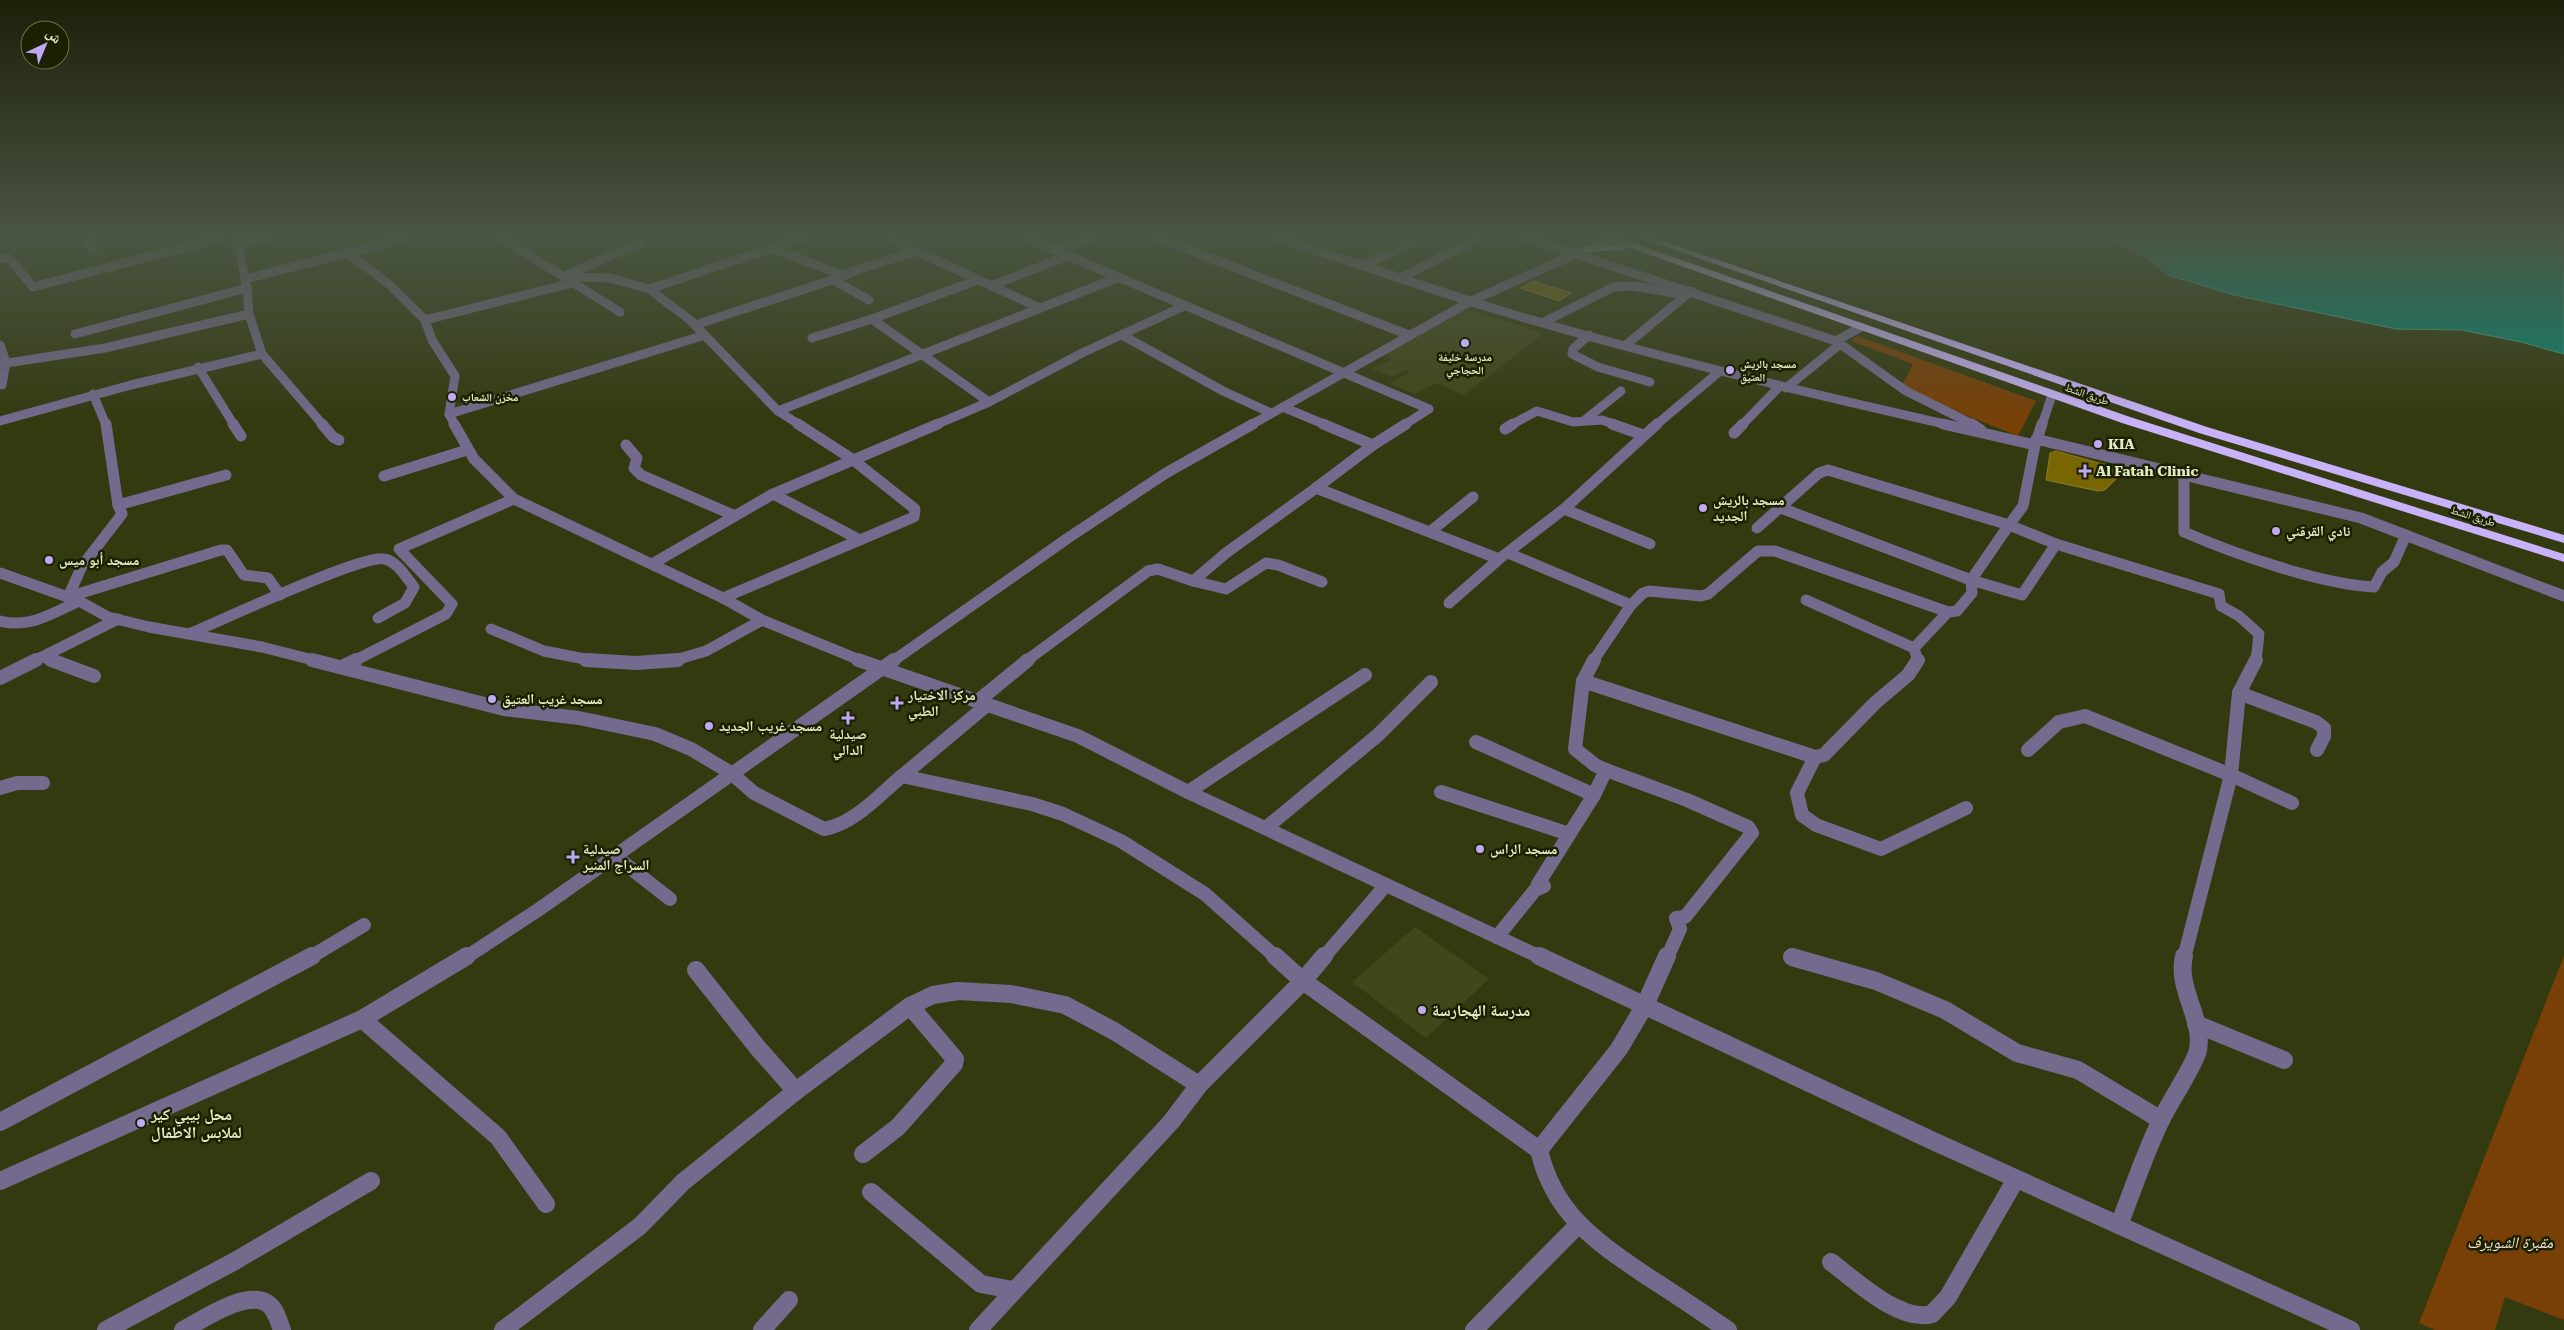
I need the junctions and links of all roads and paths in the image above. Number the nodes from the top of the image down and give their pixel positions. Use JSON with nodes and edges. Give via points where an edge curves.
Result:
{"nodes":[{"id":1,"x":194,"y":299,"type":"edge"},
{"id":2,"x":248,"y":299,"type":"edge"},
{"id":3,"x":404,"y":299,"type":"edge"},
{"id":4,"x":508,"y":299,"type":"edge"},
{"id":5,"x":601,"y":299,"type":"edge"},
{"id":6,"x":662,"y":299,"type":"edge"},
{"id":7,"x":774,"y":299,"type":"edge"},
{"id":8,"x":926,"y":299,"type":"edge"},
{"id":9,"x":1020,"y":299,"type":"edge"},
{"id":10,"x":1063,"y":299,"type":"edge"},
{"id":11,"x":1167,"y":299,"type":"edge"},
{"id":12,"x":1316,"y":299,"type":"edge"},
{"id":13,"x":1465,"y":299,"type":"edge"},
{"id":14,"x":1475,"y":299,"type":"edge"},
{"id":15,"x":1589,"y":299,"type":"edge"},
{"id":16,"x":1683,"y":299,"type":"edge"},
{"id":17,"x":1705,"y":299,"type":"edge"},
{"id":18,"x":1783,"y":299,"type":"edge"},
{"id":19,"x":1823,"y":299,"type":"edge"},
{"id":20,"x":1471,"y":301,"type":"junction"},
{"id":21,"x":1184,"y":306,"type":"junction"},
{"id":22,"x":1040,"y":308,"type":"junction"},
{"id":23,"x":620,"y":312,"type":"dead end"},
{"id":24,"x":249,"y":314,"type":"junction"},
{"id":25,"x":872,"y":319,"type":"junction"},
{"id":26,"x":425,"y":320,"type":"junction"},
{"id":27,"x":1544,"y":322,"type":"junction"},
{"id":28,"x":695,"y":325,"type":"junction"},
{"id":29,"x":1861,"y":327,"type":"junction"},
{"id":30,"x":74,"y":334,"type":"dead end"},
{"id":31,"x":705,"y":335,"type":"junction"},
{"id":32,"x":1122,"y":335,"type":"junction"},
{"id":33,"x":1408,"y":335,"type":"junction"},
{"id":34,"x":1589,"y":335,"type":"junction"},
{"id":35,"x":812,"y":338,"type":"dead end"},
{"id":36,"x":1838,"y":342,"type":"junction"},
{"id":37,"x":0,"y":345,"type":"edge"},
{"id":38,"x":1626,"y":345,"type":"junction"},
{"id":39,"x":262,"y":354,"type":"junction"},
{"id":40,"x":923,"y":354,"type":"junction"},
{"id":41,"x":3,"y":363,"type":"edge"},
{"id":42,"x":198,"y":367,"type":"junction"},
{"id":43,"x":1720,"y":371,"type":"junction"},
{"id":44,"x":1341,"y":372,"type":"junction"},
{"id":45,"x":1650,"y":382,"type":"dead end"},
{"id":46,"x":2,"y":385,"type":"dead end"},
{"id":47,"x":1782,"y":387,"type":"junction"},
{"id":48,"x":1621,"y":391,"type":"dead end"},
{"id":49,"x":93,"y":394,"type":"junction"},
{"id":50,"x":2052,"y":395,"type":"junction"},
{"id":51,"x":989,"y":402,"type":"junction"},
{"id":52,"x":1277,"y":410,"type":"junction"},
{"id":53,"x":778,"y":411,"type":"junction"},
{"id":54,"x":448,"y":414,"type":"junction"},
{"id":55,"x":1586,"y":419,"type":"junction"},
{"id":56,"x":0,"y":421,"type":"edge"},
{"id":57,"x":1505,"y":429,"type":"dead end"},
{"id":58,"x":1734,"y":433,"type":"dead end"},
{"id":59,"x":1987,"y":434,"type":"junction"},
{"id":60,"x":1643,"y":435,"type":"junction"},
{"id":61,"x":241,"y":436,"type":"dead end"},
{"id":62,"x":339,"y":440,"type":"dead end"},
{"id":63,"x":2036,"y":442,"type":"junction"},
{"id":64,"x":626,"y":445,"type":"dead end"},
{"id":65,"x":1373,"y":446,"type":"junction"},
{"id":66,"x":467,"y":450,"type":"junction"},
{"id":67,"x":852,"y":459,"type":"junction"},
{"id":68,"x":226,"y":475,"type":"dead end"},
{"id":69,"x":2184,"y":475,"type":"junction"},
{"id":70,"x":384,"y":476,"type":"dead end"},
{"id":71,"x":1316,"y":488,"type":"junction"},
{"id":72,"x":773,"y":494,"type":"junction"},
{"id":73,"x":1473,"y":497,"type":"dead end"},
{"id":74,"x":514,"y":499,"type":"junction"},
{"id":75,"x":118,"y":505,"type":"junction"},
{"id":76,"x":1781,"y":508,"type":"junction"},
{"id":77,"x":1564,"y":509,"type":"junction"},
{"id":78,"x":733,"y":515,"type":"junction"},
{"id":79,"x":2009,"y":525,"type":"junction"},
{"id":80,"x":1757,"y":528,"type":"dead end"},
{"id":81,"x":1431,"y":532,"type":"junction"},
{"id":82,"x":2406,"y":535,"type":"junction"},
{"id":83,"x":2564,"y":539,"type":"edge"},
{"id":84,"x":860,"y":540,"type":"junction"},
{"id":85,"x":1650,"y":544,"type":"dead end"},
{"id":86,"x":2056,"y":544,"type":"junction"},
{"id":87,"x":1504,"y":556,"type":"junction"},
{"id":88,"x":2564,"y":559,"type":"edge"},
{"id":89,"x":652,"y":564,"type":"junction"},
{"id":90,"x":0,"y":573,"type":"edge"},
{"id":91,"x":1971,"y":580,"type":"junction"},
{"id":92,"x":1193,"y":582,"type":"junction"},
{"id":93,"x":1322,"y":582,"type":"dead end"},
{"id":94,"x":280,"y":594,"type":"junction"},
{"id":95,"x":2564,"y":596,"type":"edge"},
{"id":96,"x":723,"y":598,"type":"junction"},
{"id":97,"x":74,"y":599,"type":"junction"},
{"id":98,"x":1806,"y":600,"type":"dead end"},
{"id":99,"x":1449,"y":603,"type":"dead end"},
{"id":100,"x":1631,"y":605,"type":"junction"},
{"id":101,"x":1948,"y":612,"type":"junction"},
{"id":102,"x":378,"y":618,"type":"dead end"},
{"id":103,"x":118,"y":619,"type":"junction"},
{"id":104,"x":762,"y":620,"type":"junction"},
{"id":105,"x":0,"y":621,"type":"edge"},
{"id":106,"x":491,"y":628,"type":"dead end"},
{"id":107,"x":191,"y":632,"type":"junction"},
{"id":108,"x":1914,"y":648,"type":"junction"},
{"id":109,"x":43,"y":657,"type":"junction"},
{"id":110,"x":342,"y":667,"type":"junction"},
{"id":111,"x":884,"y":670,"type":"junction"},
{"id":112,"x":1366,"y":675,"type":"dead end"},
{"id":113,"x":94,"y":676,"type":"dead end"},
{"id":114,"x":0,"y":678,"type":"edge"},
{"id":115,"x":1583,"y":681,"type":"junction"},
{"id":116,"x":1431,"y":682,"type":"dead end"},
{"id":117,"x":2239,"y":693,"type":"junction"},
{"id":118,"x":983,"y":703,"type":"junction"},
{"id":119,"x":1476,"y":742,"type":"dead end"},
{"id":120,"x":2028,"y":750,"type":"dead end"},
{"id":121,"x":2318,"y":750,"type":"dead end"},
{"id":122,"x":1815,"y":757,"type":"junction"},
{"id":123,"x":1606,"y":770,"type":"junction"},
{"id":124,"x":731,"y":773,"type":"junction"},
{"id":125,"x":2231,"y":775,"type":"junction"},
{"id":126,"x":902,"y":776,"type":"junction"},
{"id":127,"x":43,"y":783,"type":"dead end"},
{"id":128,"x":0,"y":788,"type":"edge"},
{"id":129,"x":1188,"y":792,"type":"junction"},
{"id":130,"x":1441,"y":792,"type":"dead end"},
{"id":131,"x":1594,"y":795,"type":"junction"},
{"id":132,"x":2292,"y":803,"type":"dead end"},
{"id":133,"x":1966,"y":808,"type":"dead end"},
{"id":134,"x":1267,"y":827,"type":"junction"},
{"id":135,"x":1569,"y":834,"type":"junction"},
{"id":136,"x":615,"y":856,"type":"junction"},
{"id":137,"x":1386,"y":886,"type":"junction"},
{"id":138,"x":670,"y":899,"type":"dead end"},
{"id":139,"x":364,"y":925,"type":"dead end"},
{"id":140,"x":1497,"y":937,"type":"junction"},
{"id":141,"x":1792,"y":957,"type":"dead end"},
{"id":142,"x":696,"y":970,"type":"dead end"},
{"id":143,"x":1303,"y":981,"type":"junction"},
{"id":144,"x":1644,"y":1005,"type":"junction"},
{"id":145,"x":910,"y":1006,"type":"junction"},
{"id":146,"x":362,"y":1018,"type":"junction"},
{"id":147,"x":2196,"y":1024,"type":"junction"},
{"id":148,"x":2284,"y":1060,"type":"dead end"},
{"id":149,"x":1199,"y":1085,"type":"junction"},
{"id":150,"x":796,"y":1091,"type":"junction"},
{"id":151,"x":2161,"y":1120,"type":"junction"},
{"id":152,"x":0,"y":1122,"type":"edge"},
{"id":153,"x":1539,"y":1150,"type":"junction"},
{"id":154,"x":863,"y":1154,"type":"dead end"},
{"id":155,"x":2016,"y":1179,"type":"junction"},
{"id":156,"x":0,"y":1181,"type":"edge"},
{"id":157,"x":372,"y":1181,"type":"dead end"},
{"id":158,"x":872,"y":1192,"type":"dead end"},
{"id":159,"x":546,"y":1204,"type":"dead end"},
{"id":160,"x":1578,"y":1224,"type":"junction"},
{"id":161,"x":2119,"y":1225,"type":"junction"},
{"id":162,"x":1831,"y":1262,"type":"dead end"},
{"id":163,"x":1013,"y":1290,"type":"junction"},
{"id":164,"x":789,"y":1300,"type":"dead end"},
{"id":165,"x":106,"y":1330,"type":"edge"},
{"id":166,"x":183,"y":1330,"type":"edge"},
{"id":167,"x":282,"y":1330,"type":"edge"},
{"id":168,"x":503,"y":1330,"type":"edge"},
{"id":169,"x":762,"y":1330,"type":"edge"},
{"id":170,"x":978,"y":1330,"type":"edge"},
{"id":171,"x":1474,"y":1330,"type":"edge"},
{"id":172,"x":1728,"y":1330,"type":"edge"},
{"id":173,"x":2351,"y":1330,"type":"edge"}],
"edges":[{"from":1,"to":30,"type":"street"},
{"from":2,"to":24,"type":"street"},
{"from":3,"to":26,"type":"street"},
{"from":4,"to":26,"type":"street"},
{"from":5,"to":23,"type":"street"},
{"from":6,"to":28,"type":"street"},
{"from":7,"to":28,"type":"street"},
{"from":8,"to":25,"type":"street"},
{"from":9,"to":22,"type":"street"},
{"from":10,"to":22,"type":"street"},
{"from":11,"to":21,"type":"street"},
{"from":12,"to":33,"type":"street"},
{"from":13,"to":20,"type":"street"},
{"from":14,"to":20,"type":"street"},
{"from":15,"to":27,"type":"street"},
{"from":16,"to":38,"type":"street"},
{"from":17,"to":36,"type":"street"},
{"from":18,"to":29,"type":"highway","name":"طريق الشط"},
{"from":19,"to":83,"type":"highway","name":"طريق الشط","via":[[2203,430]]},
{"from":20,"to":27,"type":"street"},
{"from":20,"to":33,"type":"street"},
{"from":21,"to":32,"type":"street"},
{"from":21,"to":44,"type":"street"},
{"from":22,"to":40,"type":"street"},
{"from":24,"to":39,"type":"street"},
{"from":24,"to":41,"type":"street","via":[[105,348]]},
{"from":25,"to":35,"type":"street"},
{"from":25,"to":40,"type":"street"},
{"from":26,"to":54,"type":"street","via":[[432,340],[455,376]]},
{"from":27,"to":34,"type":"street"},
{"from":28,"to":31,"type":"street"},
{"from":29,"to":36,"type":"street"},
{"from":29,"to":50,"type":"highway","name":"طريق الشط"},
{"from":31,"to":53,"type":"street"},
{"from":31,"to":54,"type":"street"},
{"from":32,"to":51,"type":"street"},
{"from":32,"to":52,"type":"street","via":[[1223,391]]},
{"from":33,"to":44,"type":"street"},
{"from":34,"to":38,"type":"street"},
{"from":34,"to":45,"type":"street","via":[[1573,349],[1572,354],[1598,367]]},
{"from":36,"to":47,"type":"street"},
{"from":36,"to":59,"type":"street","via":[[1906,391],[1970,422]]},
{"from":37,"to":41,"type":"street"},
{"from":38,"to":43,"type":"street"},
{"from":39,"to":42,"type":"street"},
{"from":39,"to":62,"type":"street"},
{"from":40,"to":51,"type":"street"},
{"from":40,"to":53,"type":"street"},
{"from":41,"to":46,"type":"street"},
{"from":42,"to":49,"type":"street"},
{"from":42,"to":61,"type":"street"},
{"from":43,"to":47,"type":"street"},
{"from":43,"to":60,"type":"street"},
{"from":44,"to":52,"type":"street"},
{"from":44,"to":65,"type":"street","via":[[1429,409]]},
{"from":47,"to":58,"type":"street"},
{"from":47,"to":59,"type":"street"},
{"from":48,"to":55,"type":"street"},
{"from":49,"to":56,"type":"street"},
{"from":49,"to":75,"type":"street","via":[[106,424]]},
{"from":50,"to":63,"type":"street"},
{"from":50,"to":88,"type":"highway","name":"طريق الشط"},
{"from":51,"to":67,"type":"street"},
{"from":52,"to":65,"type":"street"},
{"from":52,"to":111,"type":"street","via":[[1125,500]]},
{"from":53,"to":67,"type":"street"},
{"from":54,"to":66,"type":"street"},
{"from":55,"to":57,"type":"street","via":[[1574,422],[1532,412]]},
{"from":55,"to":60,"type":"street","via":[[1602,420]]},
{"from":59,"to":63,"type":"street"},
{"from":60,"to":77,"type":"street"},
{"from":63,"to":69,"type":"street"},
{"from":63,"to":79,"type":"street","via":[[2023,506]]},
{"from":64,"to":78,"type":"street","via":[[637,458],[635,471]]},
{"from":65,"to":71,"type":"street"},
{"from":66,"to":70,"type":"street"},
{"from":66,"to":74,"type":"street"},
{"from":67,"to":72,"type":"street"},
{"from":67,"to":84,"type":"street","via":[[915,509],[914,517]]},
{"from":68,"to":75,"type":"street"},
{"from":69,"to":82,"type":"street","via":[[2356,516]]},
{"from":69,"to":82,"type":"street","via":[[2184,532],[2320,576],[2374,587],[2382,572],[2394,562]]},
{"from":71,"to":81,"type":"street"},
{"from":71,"to":92,"type":"street","via":[[1226,553]]},
{"from":72,"to":78,"type":"street"},
{"from":72,"to":84,"type":"street"},
{"from":73,"to":81,"type":"street"},
{"from":74,"to":89,"type":"street"},
{"from":74,"to":110,"type":"street","via":[[399,548],[452,604],[446,614]]},
{"from":75,"to":97,"type":"street","via":[[122,514],[82,566],[74,588]]},
{"from":76,"to":79,"type":"street","via":[[1819,473],[1828,470]]},
{"from":76,"to":80,"type":"street"},
{"from":76,"to":91,"type":"street"},
{"from":77,"to":85,"type":"street"},
{"from":77,"to":87,"type":"street"},
{"from":78,"to":89,"type":"street"},
{"from":79,"to":86,"type":"street"},
{"from":79,"to":91,"type":"street"},
{"from":81,"to":87,"type":"street"},
{"from":82,"to":95,"type":"street"},
{"from":84,"to":96,"type":"street"},
{"from":86,"to":91,"type":"street","via":[[2022,595]]},
{"from":86,"to":117,"type":"street","via":[[2220,594],[2221,606],[2239,616],[2259,634],[2256,661]]},
{"from":87,"to":99,"type":"street"},
{"from":87,"to":100,"type":"street"},
{"from":89,"to":96,"type":"street"},
{"from":90,"to":97,"type":"street"},
{"from":91,"to":101,"type":"street","via":[[1972,593],[1957,611]]},
{"from":92,"to":93,"type":"street","via":[[1226,589],[1260,565],[1272,563]]},
{"from":92,"to":118,"type":"street","via":[[1158,569],[1148,571],[1030,658]]},
{"from":94,"to":97,"type":"street","via":[[268,578],[244,575],[227,550],[220,550]]},
{"from":94,"to":102,"type":"street","via":[[365,560],[384,558],[391,560],[414,587],[405,604]]},
{"from":94,"to":107,"type":"street"},
{"from":96,"to":104,"type":"street"},
{"from":97,"to":103,"type":"street"},
{"from":97,"to":105,"type":"street","via":[[25,624],[14,626]]},
{"from":98,"to":108,"type":"street"},
{"from":100,"to":101,"type":"street","via":[[1649,591],[1708,594],[1758,551],[1765,550],[1844,574]]},
{"from":100,"to":115,"type":"street","via":[[1597,654]]},
{"from":101,"to":108,"type":"street"},
{"from":103,"to":107,"type":"street"},
{"from":103,"to":109,"type":"street"},
{"from":104,"to":106,"type":"street","via":[[696,656],[644,663],[618,663],[554,653]]},
{"from":104,"to":111,"type":"street"},
{"from":107,"to":110,"type":"street"},
{"from":108,"to":122,"type":"street","via":[[1918,661],[1908,675],[1824,755]]},
{"from":109,"to":113,"type":"street"},
{"from":109,"to":114,"type":"street"},
{"from":110,"to":124,"type":"street","via":[[504,709],[579,718],[639,730],[691,749]]},
{"from":111,"to":118,"type":"street"},
{"from":111,"to":124,"type":"street"},
{"from":112,"to":129,"type":"street"},
{"from":115,"to":122,"type":"street"},
{"from":115,"to":123,"type":"street","via":[[1575,749]]},
{"from":116,"to":134,"type":"street","via":[[1378,735]]},
{"from":117,"to":121,"type":"street","via":[[2316,722],[2324,728]]},
{"from":117,"to":125,"type":"street"},
{"from":118,"to":126,"type":"street"},
{"from":118,"to":129,"type":"street","via":[[1078,736]]},
{"from":119,"to":131,"type":"street"},
{"from":120,"to":125,"type":"street","via":[[2062,718],[2085,716]]},
{"from":122,"to":133,"type":"street","via":[[1796,793],[1802,815],[1816,825],[1881,849]]},
{"from":123,"to":131,"type":"street"},
{"from":123,"to":144,"type":"street","via":[[1687,800],[1752,830],[1749,838],[1685,917],[1676,918],[1680,929]]},
{"from":124,"to":126,"type":"street","via":[[754,792],[818,828],[829,829],[842,823]]},
{"from":124,"to":136,"type":"street"},
{"from":125,"to":132,"type":"street"},
{"from":125,"to":147,"type":"street","via":[[2182,966],[2184,986]]},
{"from":126,"to":143,"type":"street","via":[[1032,804],[1063,814],[1121,841],[1205,894]]},
{"from":127,"to":128,"type":"street","via":[[17,783]]},
{"from":129,"to":134,"type":"street"},
{"from":130,"to":135,"type":"street"},
{"from":131,"to":135,"type":"street"},
{"from":134,"to":137,"type":"street"},
{"from":135,"to":140,"type":"street","via":[[1538,884],[1544,886],[1535,890]]},
{"from":136,"to":138,"type":"street"},
{"from":136,"to":146,"type":"street","via":[[452,966]]},
{"from":137,"to":140,"type":"street"},
{"from":137,"to":143,"type":"street"},
{"from":139,"to":152,"type":"street","via":[[335,944]]},
{"from":140,"to":144,"type":"street"},
{"from":141,"to":151,"type":"street","via":[[1876,981],[1945,1010],[2017,1053],[2078,1070]]},
{"from":142,"to":150,"type":"street"},
{"from":143,"to":149,"type":"street"},
{"from":143,"to":153,"type":"street"},
{"from":144,"to":153,"type":"street","via":[[1619,1049]]},
{"from":144,"to":155,"type":"street"},
{"from":145,"to":149,"type":"street","via":[[933,995],[958,992],[1018,995],[1065,1005],[1114,1031]]},
{"from":145,"to":150,"type":"street"},
{"from":145,"to":154,"type":"street","via":[[948,1049],[955,1059],[954,1064],[898,1127]]},
{"from":146,"to":156,"type":"street"},
{"from":146,"to":159,"type":"street","via":[[498,1137]]},
{"from":147,"to":148,"type":"street"},
{"from":147,"to":151,"type":"street","via":[[2198,1051]]},
{"from":149,"to":163,"type":"street","via":[[1134,1162]]},
{"from":150,"to":168,"type":"street","via":[[683,1182],[640,1226]]},
{"from":151,"to":161,"type":"street"},
{"from":153,"to":160,"type":"street","via":[[1541,1165],[1560,1201]]},
{"from":155,"to":161,"type":"street"},
{"from":155,"to":162,"type":"street","via":[[1948,1297],[1930,1315],[1914,1316],[1898,1309]]},
{"from":157,"to":165,"type":"street"},
{"from":158,"to":163,"type":"street","via":[[981,1284]]},
{"from":160,"to":171,"type":"street"},
{"from":160,"to":172,"type":"street","via":[[1597,1242]]},
{"from":161,"to":173,"type":"street"},
{"from":163,"to":170,"type":"street"},
{"from":164,"to":169,"type":"street"},
{"from":166,"to":167,"type":"street","via":[[248,1299],[270,1303],[280,1318]]}]}
